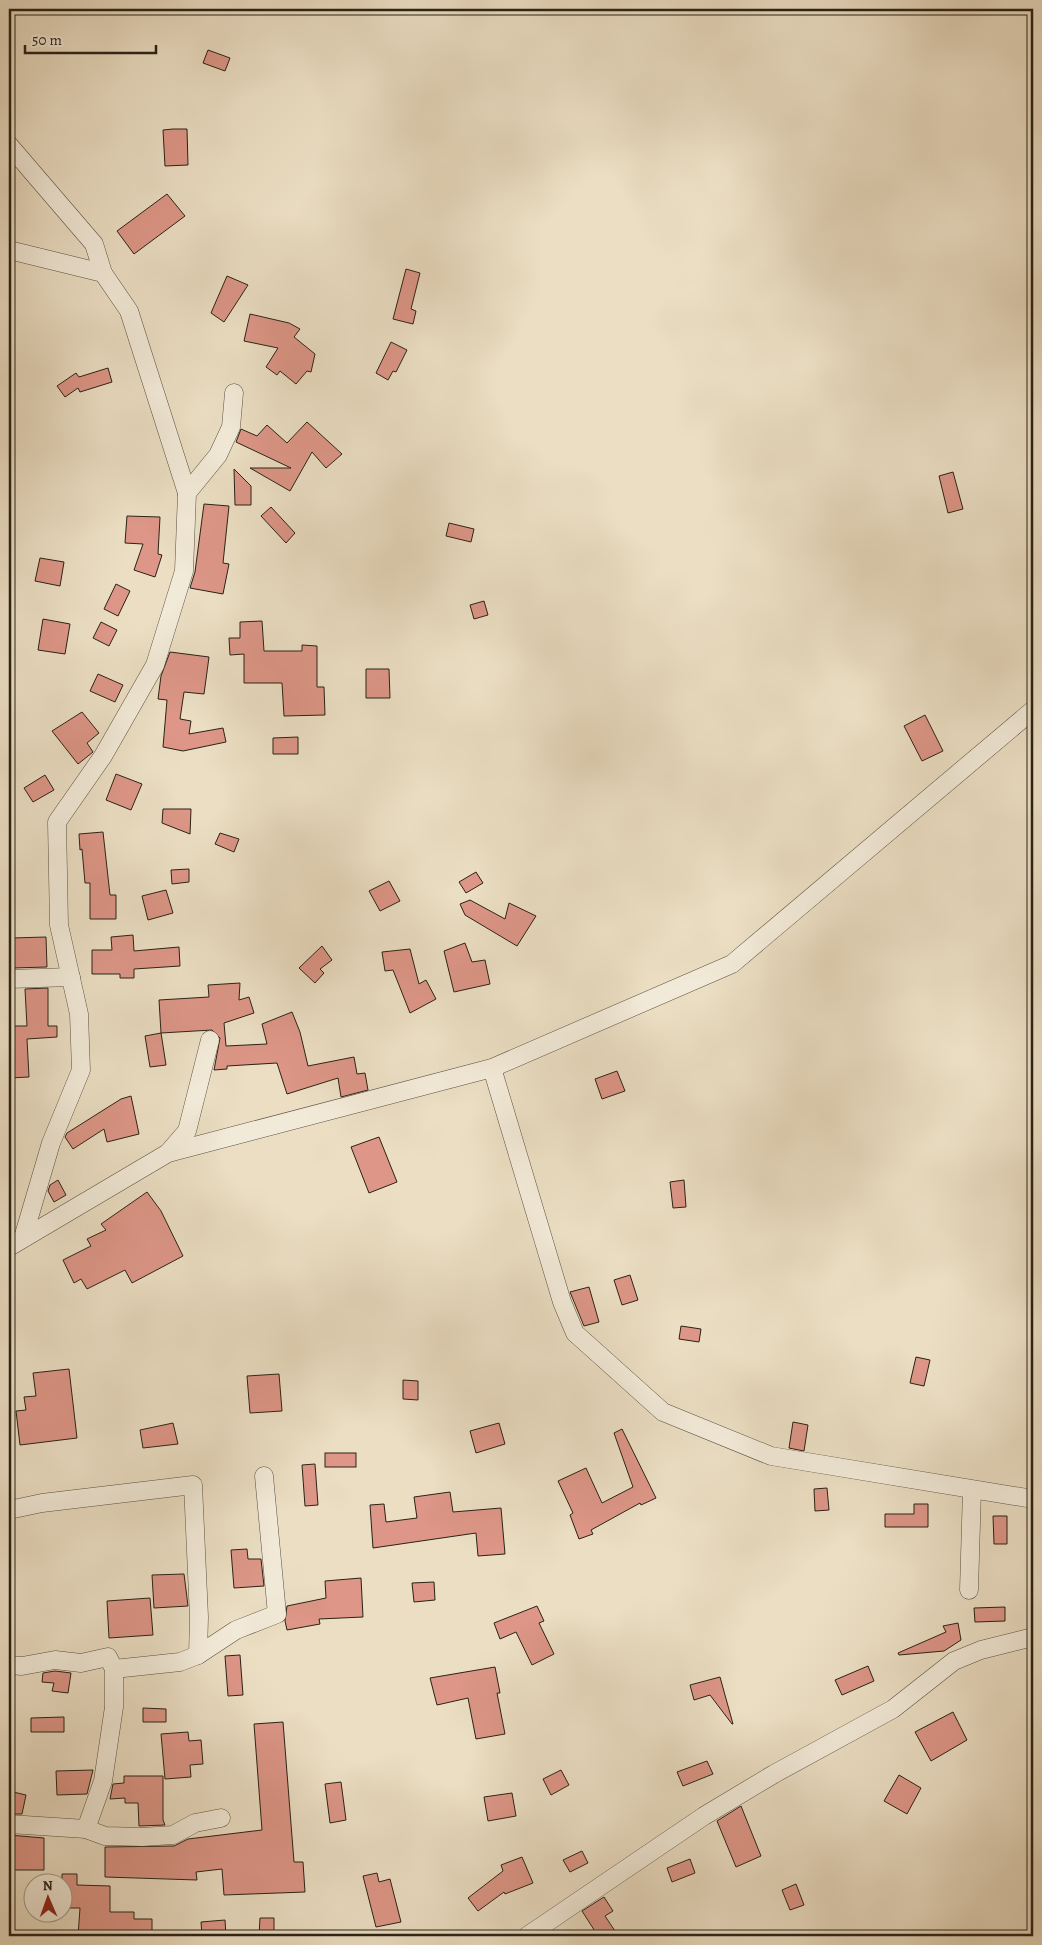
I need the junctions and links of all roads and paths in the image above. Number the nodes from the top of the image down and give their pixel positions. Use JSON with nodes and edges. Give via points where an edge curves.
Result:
{"nodes":[{"id":1,"x":9,"y":145,"type":"edge"},
{"id":2,"x":9,"y":250,"type":"edge"},
{"id":3,"x":103,"y":273,"type":"junction"},
{"id":4,"x":234,"y":393,"type":"dead end"},
{"id":5,"x":187,"y":494,"type":"junction"},
{"id":6,"x":1033,"y":710,"type":"edge"},
{"id":7,"x":71,"y":977,"type":"junction"},
{"id":8,"x":9,"y":979,"type":"edge"},
{"id":9,"x":210,"y":1040,"type":"dead end"},
{"id":10,"x":492,"y":1068,"type":"junction"},
{"id":11,"x":168,"y":1153,"type":"junction"},
{"id":12,"x":16,"y":1242,"type":"edge"},
{"id":13,"x":264,"y":1476,"type":"dead end"},
{"id":14,"x":972,"y":1490,"type":"junction"},
{"id":15,"x":1033,"y":1499,"type":"edge"},
{"id":16,"x":9,"y":1510,"type":"edge"},
{"id":17,"x":969,"y":1590,"type":"dead end"},
{"id":18,"x":1033,"y":1637,"type":"edge"},
{"id":19,"x":198,"y":1654,"type":"junction"},
{"id":20,"x":9,"y":1665,"type":"edge"},
{"id":21,"x":114,"y":1669,"type":"junction"},
{"id":22,"x":221,"y":1818,"type":"dead end"},
{"id":23,"x":9,"y":1824,"type":"edge"},
{"id":24,"x":86,"y":1829,"type":"junction"},
{"id":25,"x":527,"y":1936,"type":"edge"}],
"edges":[{"from":1,"to":3,"type":"street","via":[[94,244]]},
{"from":2,"to":3,"type":"street"},
{"from":3,"to":5,"type":"street","via":[[129,311]]},
{"from":4,"to":5,"type":"street","via":[[228,434],[218,455]]},
{"from":5,"to":7,"type":"street","via":[[184,571],[155,666],[103,756],[57,822],[59,925]]},
{"from":6,"to":10,"type":"street","via":[[732,964]]},
{"from":7,"to":8,"type":"street"},
{"from":7,"to":12,"type":"street","via":[[79,1014],[81,1070]]},
{"from":9,"to":11,"type":"street","via":[[187,1131]]},
{"from":10,"to":11,"type":"street"},
{"from":10,"to":14,"type":"street","via":[[562,1302],[575,1333],[663,1412],[771,1456]]},
{"from":11,"to":12,"type":"street"},
{"from":13,"to":19,"type":"street","via":[[276,1614],[236,1630]]},
{"from":14,"to":15,"type":"street"},
{"from":14,"to":17,"type":"street"},
{"from":16,"to":19,"type":"street","via":[[193,1485]]},
{"from":18,"to":25,"type":"street","via":[[981,1650],[954,1661],[893,1709],[704,1816]]},
{"from":19,"to":21,"type":"street","via":[[180,1662]]},
{"from":20,"to":21,"type":"street","via":[[55,1660],[81,1663],[108,1656]]},
{"from":21,"to":24,"type":"street","via":[[114,1707],[103,1781]]},
{"from":22,"to":24,"type":"street","via":[[195,1823],[172,1834],[142,1837],[105,1836]]},
{"from":23,"to":24,"type":"street"}]}
